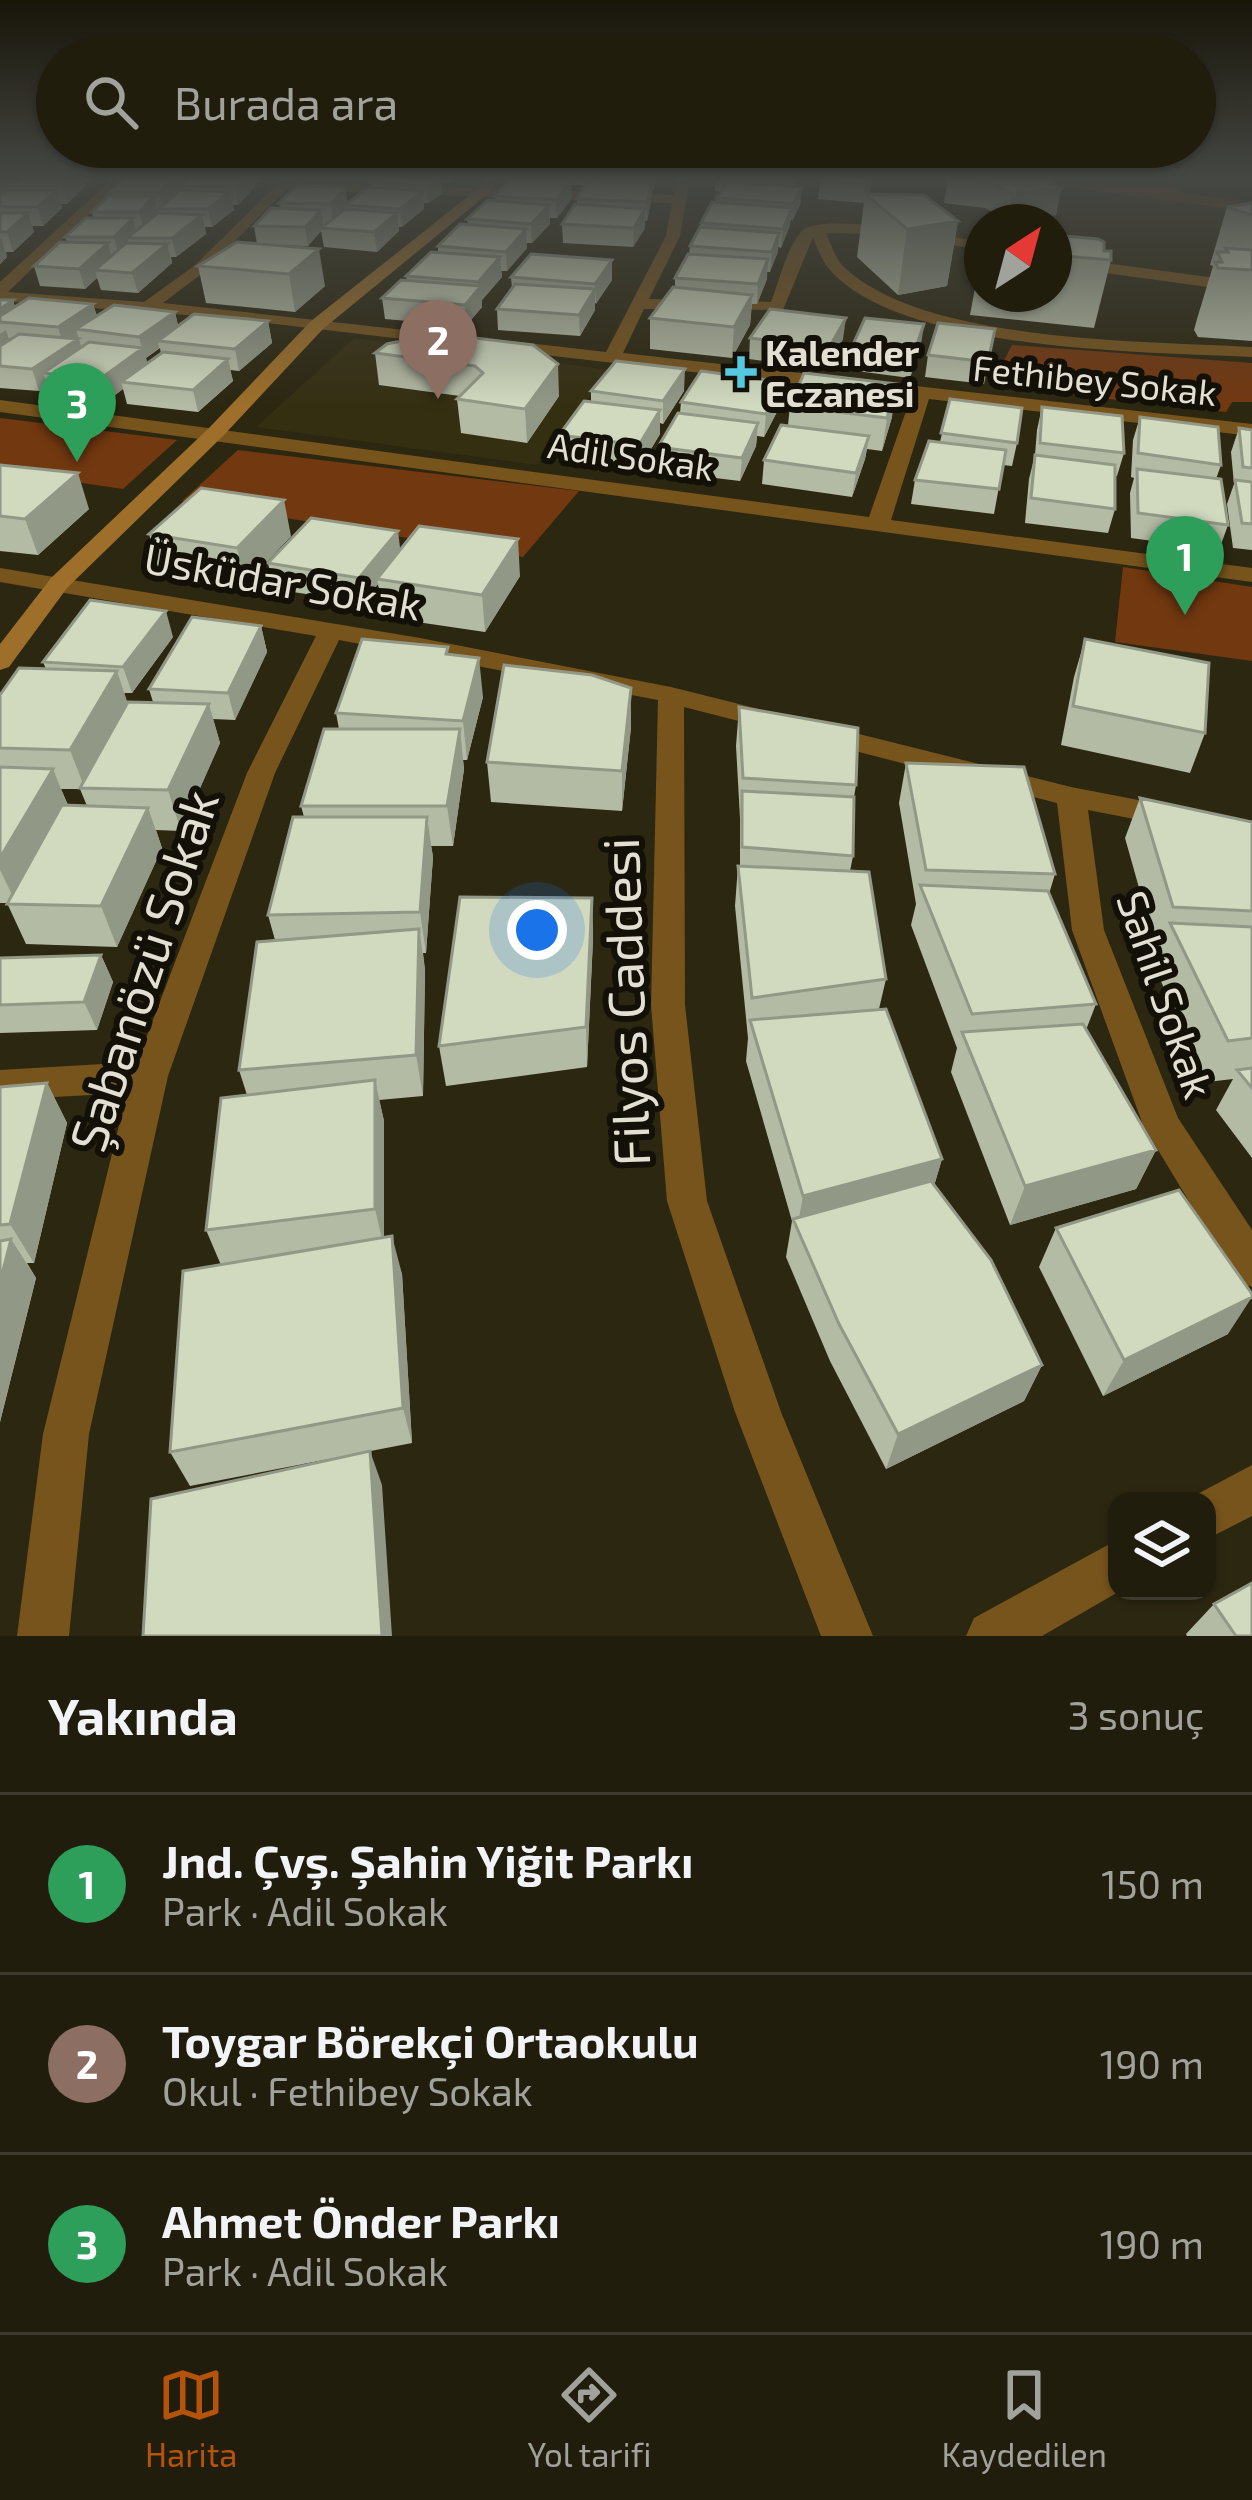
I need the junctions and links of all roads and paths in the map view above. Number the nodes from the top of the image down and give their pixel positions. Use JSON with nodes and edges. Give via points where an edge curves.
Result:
{"nodes":[{"id":1,"x":42,"y":253,"type":"edge"},
{"id":2,"x":215,"y":253,"type":"edge"},
{"id":3,"x":404,"y":253,"type":"edge"},
{"id":4,"x":664,"y":253,"type":"edge"},
{"id":5,"x":799,"y":253,"type":"edge"},
{"id":6,"x":828,"y":253,"type":"edge"},
{"id":7,"x":1072,"y":263,"type":"edge"},
{"id":8,"x":1252,"y":288,"type":"edge"},
{"id":9,"x":0,"y":294,"type":"edge"},
{"id":10,"x":639,"y":304,"type":"junction"},
{"id":11,"x":149,"y":306,"type":"junction"},
{"id":12,"x":317,"y":326,"type":"junction"},
{"id":13,"x":1252,"y":352,"type":"edge"},
{"id":14,"x":612,"y":357,"type":"junction"},
{"id":15,"x":922,"y":393,"type":"junction"},
{"id":16,"x":0,"y":406,"type":"edge"},
{"id":17,"x":1252,"y":430,"type":"edge"},
{"id":18,"x":215,"y":433,"type":"junction"},
{"id":19,"x":879,"y":521,"type":"junction"},
{"id":20,"x":0,"y":575,"type":"edge"},
{"id":21,"x":1252,"y":575,"type":"edge"},
{"id":22,"x":59,"y":583,"type":"junction"},
{"id":23,"x":330,"y":632,"type":"junction"},
{"id":24,"x":0,"y":662,"type":"edge"},
{"id":25,"x":671,"y":695,"type":"junction"},
{"id":26,"x":1071,"y":797,"type":"junction"},
{"id":27,"x":1252,"y":832,"type":"edge"},
{"id":28,"x":150,"y":1076,"type":"junction"},
{"id":29,"x":0,"y":1085,"type":"edge"},
{"id":30,"x":1252,"y":1268,"type":"edge"},
{"id":31,"x":1252,"y":1490,"type":"edge"},
{"id":32,"x":1216,"y":1510,"type":"edge"},
{"id":33,"x":1108,"y":1570,"type":"edge"},
{"id":34,"x":44,"y":1636,"type":"edge"},
{"id":35,"x":847,"y":1636,"type":"edge"},
{"id":36,"x":992,"y":1636,"type":"edge"}],
"edges":[{"from":1,"to":9,"type":"street"},
{"from":2,"to":11,"type":"street"},
{"from":3,"to":12,"type":"street"},
{"from":4,"to":10,"type":"street"},
{"from":5,"to":10,"type":"street","via":[[777,307]]},
{"from":6,"to":13,"type":"street","via":[[873,296],[941,319],[1066,340]]},
{"from":7,"to":8,"type":"street"},
{"from":9,"to":11,"type":"street","name":"Fethibey Sokak"},
{"from":10,"to":14,"type":"street"},
{"from":11,"to":12,"type":"street","name":"Fethibey Sokak"},
{"from":12,"to":14,"type":"street","name":"Fethibey Sokak"},
{"from":12,"to":18,"type":"street"},
{"from":14,"to":15,"type":"street","name":"Fethibey Sokak"},
{"from":15,"to":17,"type":"street","name":"Fethibey Sokak"},
{"from":15,"to":19,"type":"street"},
{"from":16,"to":18,"type":"street","name":"Adil Sokak"},
{"from":18,"to":19,"type":"street","name":"Adil Sokak"},
{"from":18,"to":22,"type":"street"},
{"from":19,"to":21,"type":"street","name":"Adil Sokak"},
{"from":20,"to":22,"type":"street","name":"Üsküdar Sokak"},
{"from":22,"to":23,"type":"street","name":"Üsküdar Sokak"},
{"from":22,"to":24,"type":"street"},
{"from":23,"to":25,"type":"street","name":"Üsküdar Sokak"},
{"from":23,"to":28,"type":"street","name":"Şabanözü Sokak","via":[[261,773]]},
{"from":25,"to":26,"type":"street","name":"Üsküdar Sokak"},
{"from":25,"to":35,"type":"street","name":"Filyos Caddesi","via":[[668,1005],[687,1201],[758,1412]]},
{"from":26,"to":27,"type":"street","name":"Üsküdar Sokak"},
{"from":26,"to":30,"type":"street","name":"Sahil Sokak","via":[[1088,930],[1162,1125]]},
{"from":28,"to":29,"type":"street"},
{"from":28,"to":34,"type":"street","name":"Şabanözü Sokak","via":[[66,1434]]},
{"from":31,"to":32,"type":"street"},
{"from":33,"to":36,"type":"street"}]}
